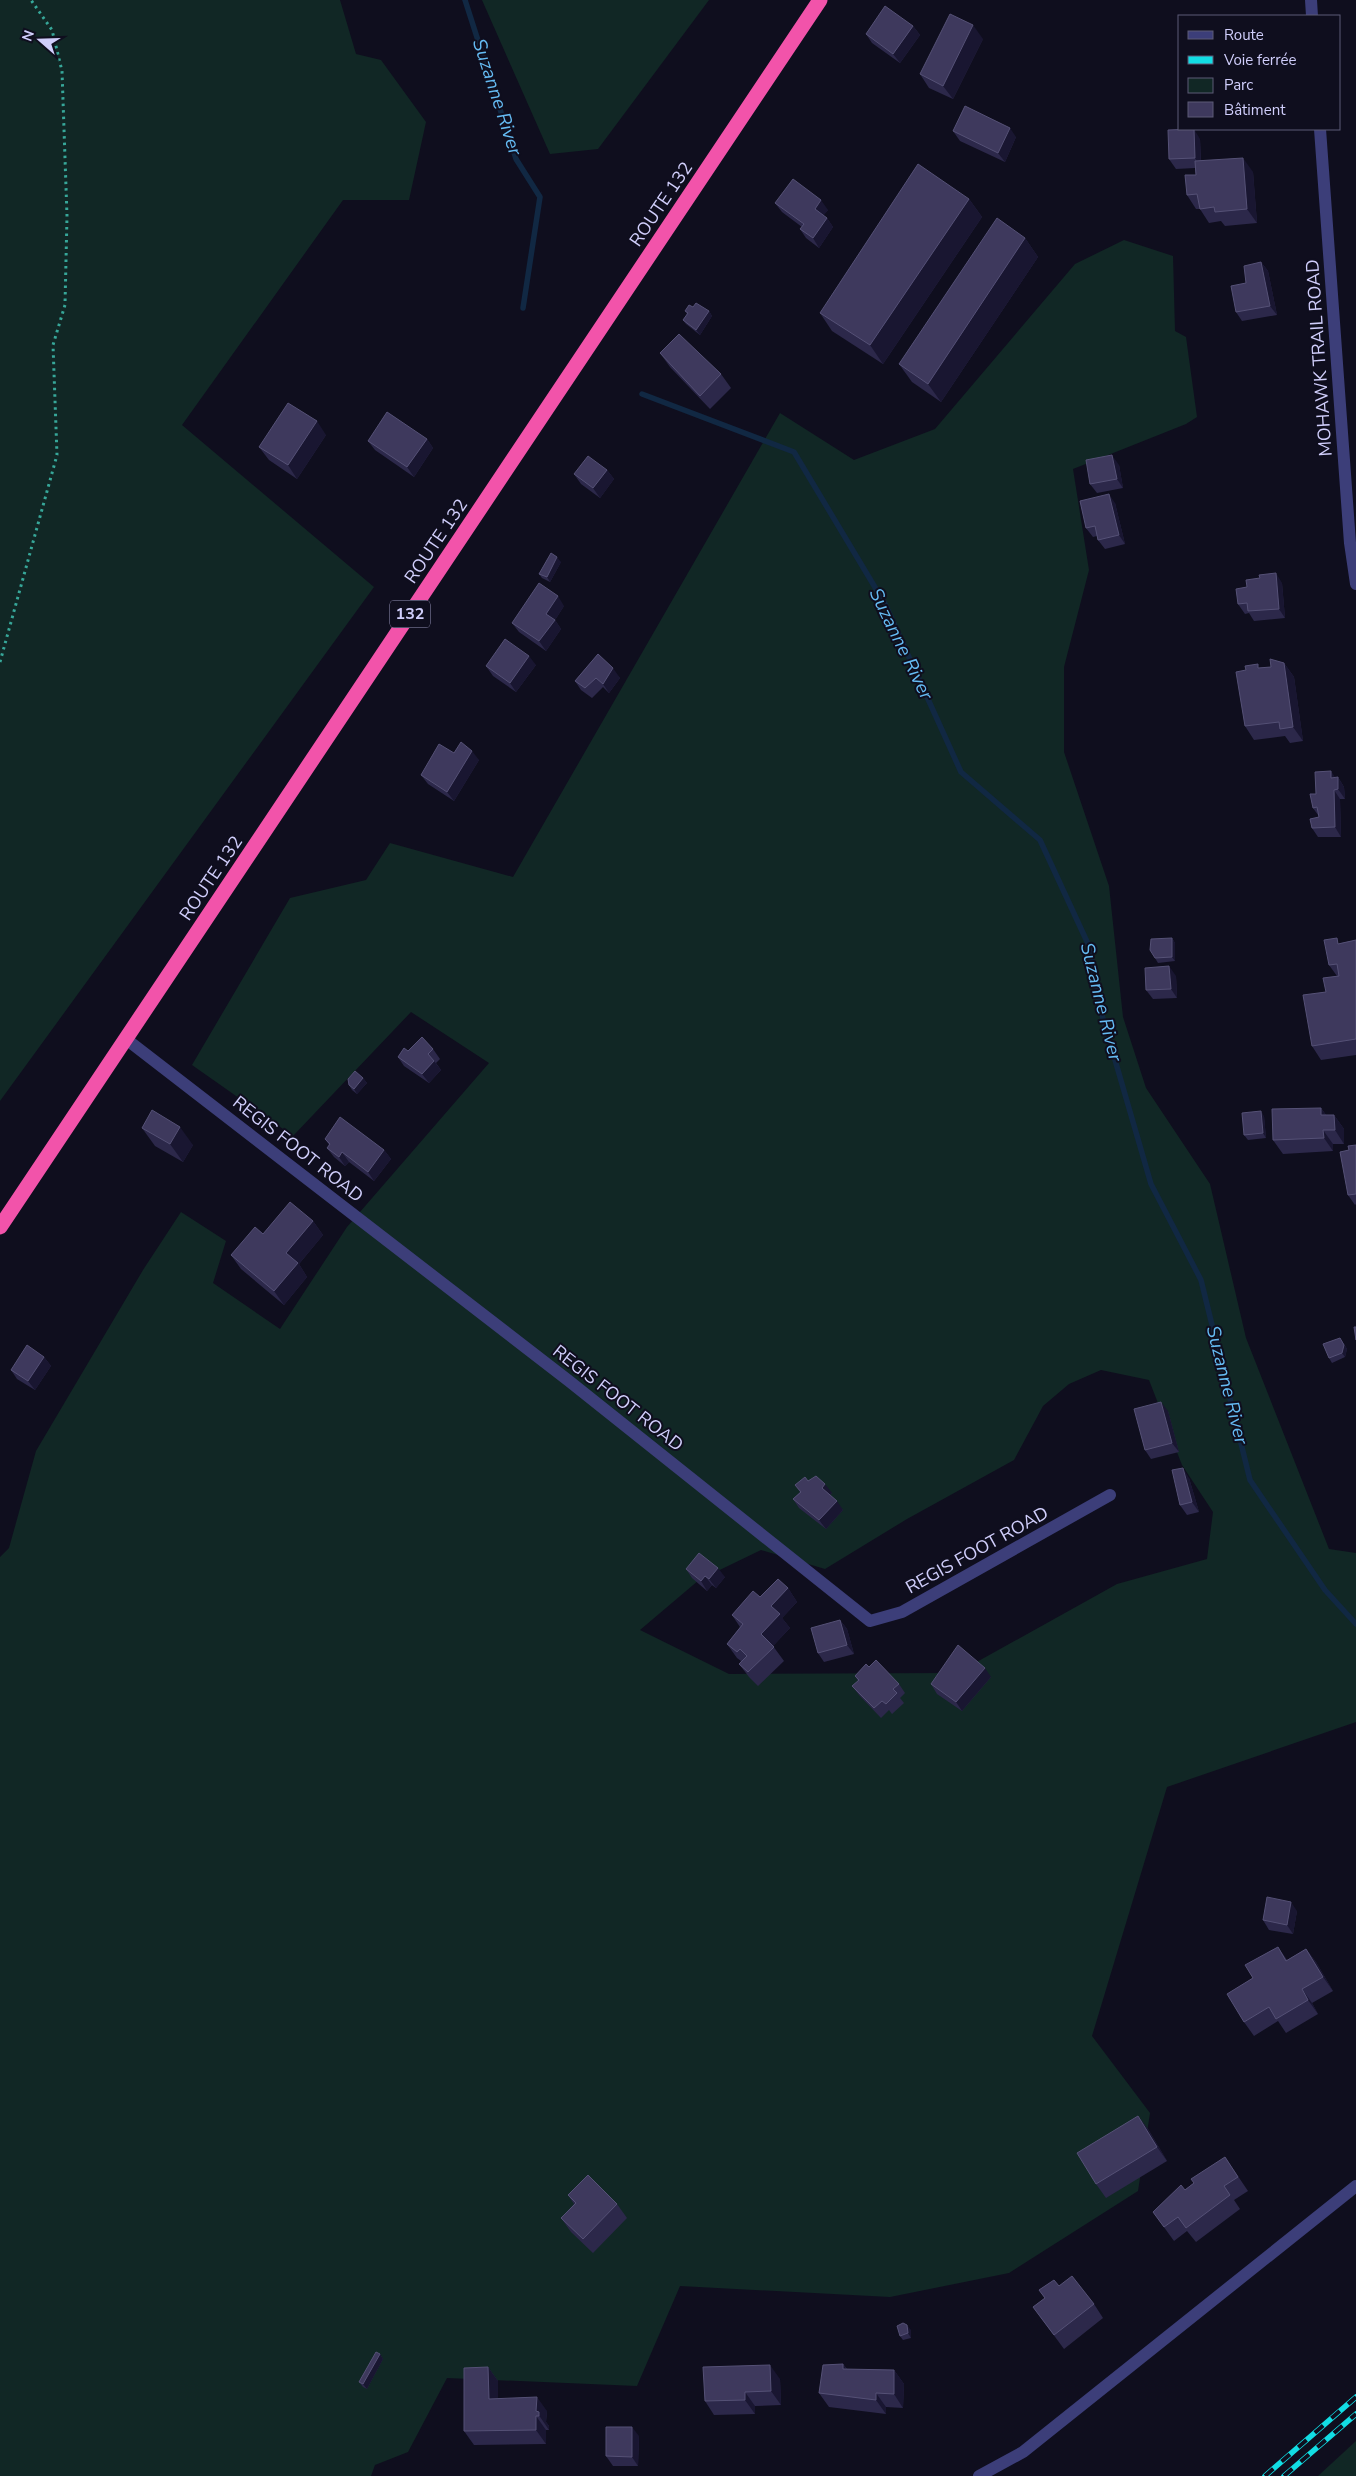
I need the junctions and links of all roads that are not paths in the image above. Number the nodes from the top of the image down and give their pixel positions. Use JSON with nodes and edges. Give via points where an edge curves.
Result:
{"nodes":[{"id":1,"x":820,"y":0,"type":"edge"},
{"id":2,"x":1311,"y":0,"type":"edge"},
{"id":3,"x":1312,"y":15,"type":"edge"},
{"id":4,"x":1320,"y":130,"type":"edge"},
{"id":5,"x":1356,"y":584,"type":"edge"},
{"id":6,"x":126,"y":1039,"type":"junction"},
{"id":7,"x":0,"y":1227,"type":"edge"},
{"id":8,"x":1110,"y":1495,"type":"dead end"},
{"id":9,"x":1356,"y":2186,"type":"edge"},
{"id":10,"x":979,"y":2476,"type":"edge"}],
"edges":[{"from":1,"to":6,"type":"highway","name":"ROUTE 132","number":"132"},
{"from":2,"to":3,"type":"street"},
{"from":4,"to":5,"type":"street","name":"MOHAWK TRAIL ROAD","via":[[1350,543]]},
{"from":6,"to":7,"type":"highway","name":"ROUTE 132","number":"132"},
{"from":6,"to":8,"type":"street","name":"REGIS FOOT ROAD","via":[[546,1363],[870,1621],[902,1612]]},
{"from":9,"to":10,"type":"street","via":[[1023,2452]]}]}
